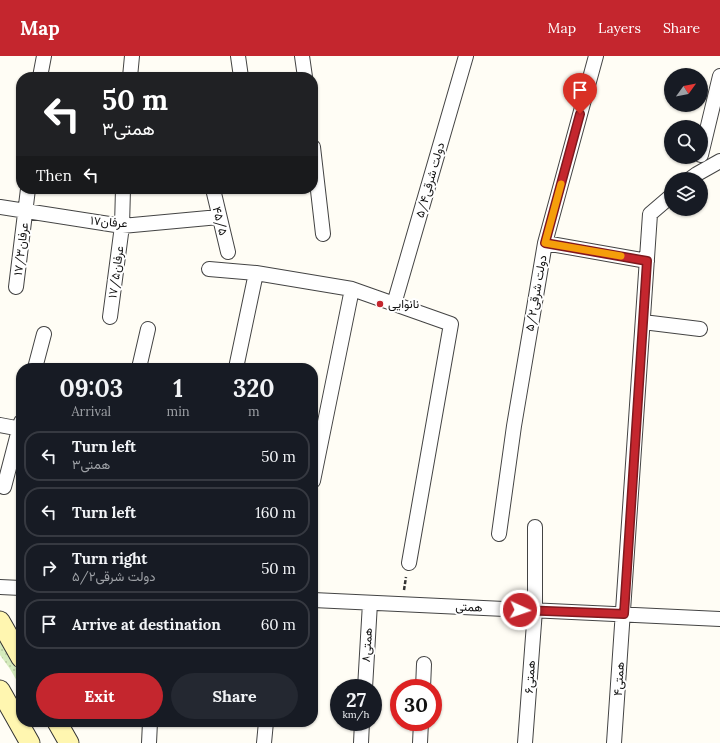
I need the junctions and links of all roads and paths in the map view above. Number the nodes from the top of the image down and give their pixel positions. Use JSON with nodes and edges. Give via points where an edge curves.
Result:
{"nodes":[{"id":1,"x":44,"y":56,"type":"edge"},
{"id":2,"x":132,"y":56,"type":"edge"},
{"id":3,"x":238,"y":56,"type":"edge"},
{"id":4,"x":302,"y":56,"type":"edge"},
{"id":5,"x":466,"y":56,"type":"edge"},
{"id":6,"x":596,"y":56,"type":"edge"},
{"id":7,"x":41,"y":72,"type":"edge"},
{"id":8,"x":130,"y":72,"type":"edge"},
{"id":9,"x":240,"y":72,"type":"edge"},
{"id":10,"x":304,"y":72,"type":"edge"},
{"id":11,"x":720,"y":76,"type":"edge"},
{"id":12,"x":708,"y":127,"type":"edge"},
{"id":13,"x":720,"y":160,"type":"edge"},
{"id":14,"x":700,"y":172,"type":"edge"},
{"id":15,"x":318,"y":190,"type":"edge"},
{"id":16,"x":27,"y":194,"type":"edge"},
{"id":17,"x":123,"y":194,"type":"edge"},
{"id":18,"x":214,"y":194,"type":"edge"},
{"id":19,"x":664,"y":202,"type":"edge"},
{"id":20,"x":0,"y":207,"type":"edge"},
{"id":21,"x":25,"y":211,"type":"junction"},
{"id":22,"x":219,"y":217,"type":"junction"},
{"id":23,"x":122,"y":226,"type":"junction"},
{"id":24,"x":323,"y":234,"type":"dead end"},
{"id":25,"x":545,"y":243,"type":"junction"},
{"id":26,"x":228,"y":252,"type":"dead end"},
{"id":27,"x":647,"y":261,"type":"junction"},
{"id":28,"x":209,"y":269,"type":"dead end"},
{"id":29,"x":256,"y":273,"type":"junction"},
{"id":30,"x":16,"y":287,"type":"dead end"},
{"id":31,"x":352,"y":289,"type":"junction"},
{"id":32,"x":394,"y":304,"type":"junction"},
{"id":33,"x":110,"y":318,"type":"dead end"},
{"id":34,"x":643,"y":322,"type":"junction"},
{"id":35,"x":700,"y":328,"type":"dead end"},
{"id":36,"x":148,"y":329,"type":"dead end"},
{"id":37,"x":44,"y":334,"type":"dead end"},
{"id":38,"x":36,"y":363,"type":"edge"},
{"id":39,"x":140,"y":363,"type":"edge"},
{"id":40,"x":237,"y":363,"type":"edge"},
{"id":41,"x":0,"y":426,"type":"edge"},
{"id":42,"x":16,"y":427,"type":"edge"},
{"id":43,"x":16,"y":442,"type":"edge"},
{"id":44,"x":318,"y":456,"type":"edge"},
{"id":45,"x":4,"y":487,"type":"dead end"},
{"id":46,"x":535,"y":527,"type":"dead end"},
{"id":47,"x":499,"y":534,"type":"dead end"},
{"id":48,"x":408,"y":563,"type":"joint"},
{"id":49,"x":0,"y":587,"type":"edge"},
{"id":50,"x":16,"y":588,"type":"edge"},
{"id":51,"x":318,"y":600,"type":"edge"},
{"id":52,"x":370,"y":603,"type":"junction"},
{"id":53,"x":402,"y":604,"type":"junction"},
{"id":54,"x":535,"y":610,"type":"junction"},
{"id":55,"x":624,"y":614,"type":"junction"},
{"id":56,"x":720,"y":619,"type":"edge"},
{"id":57,"x":0,"y":621,"type":"edge"},
{"id":58,"x":16,"y":649,"type":"edge"},
{"id":59,"x":424,"y":664,"type":"dead end"},
{"id":60,"x":366,"y":679,"type":"edge"},
{"id":61,"x":423,"y":679,"type":"edge"},
{"id":62,"x":0,"y":690,"type":"edge"},
{"id":63,"x":16,"y":718,"type":"edge"},
{"id":64,"x":21,"y":727,"type":"edge"},
{"id":65,"x":150,"y":727,"type":"edge"},
{"id":66,"x":266,"y":727,"type":"edge"},
{"id":67,"x":362,"y":731,"type":"edge"},
{"id":68,"x":421,"y":731,"type":"edge"},
{"id":69,"x":30,"y":743,"type":"edge"},
{"id":70,"x":149,"y":743,"type":"edge"},
{"id":71,"x":264,"y":743,"type":"edge"},
{"id":72,"x":361,"y":743,"type":"edge"},
{"id":73,"x":420,"y":743,"type":"edge"},
{"id":74,"x":525,"y":743,"type":"edge"},
{"id":75,"x":614,"y":743,"type":"edge"}],
"edges":[{"from":1,"to":7,"type":"street"},
{"from":2,"to":8,"type":"street"},
{"from":3,"to":9,"type":"street"},
{"from":4,"to":10,"type":"street"},
{"from":5,"to":32,"type":"street","name":"۵/۴دولت شرقی"},
{"from":6,"to":25,"type":"street","name":"۵/۲دولت شرقی"},
{"from":11,"to":12,"type":"street"},
{"from":13,"to":14,"type":"street"},
{"from":15,"to":24,"type":"street"},
{"from":16,"to":21,"type":"street","name":"۱۷/۳عرفان"},
{"from":17,"to":23,"type":"street","name":"۱۷/۵عرفان"},
{"from":18,"to":22,"type":"street","name":"۴۵/۵"},
{"from":19,"to":27,"type":"street","name":"۴همتی","via":[[650,214]]},
{"from":20,"to":21,"type":"street","name":"۱۷عرفان"},
{"from":21,"to":23,"type":"street","name":"۱۷عرفان"},
{"from":21,"to":30,"type":"street","name":"۱۷/۳عرفان"},
{"from":22,"to":23,"type":"street","name":"۱۷عرفان"},
{"from":22,"to":26,"type":"street","name":"۴۵/۵"},
{"from":23,"to":33,"type":"street","name":"۱۷/۵عرفان"},
{"from":25,"to":27,"type":"street"},
{"from":25,"to":47,"type":"street","name":"۵/۲دولت شرقی","via":[[514,426]]},
{"from":27,"to":34,"type":"street","name":"۴همتی"},
{"from":28,"to":29,"type":"street"},
{"from":29,"to":31,"type":"street"},
{"from":29,"to":40,"type":"street"},
{"from":31,"to":32,"type":"street"},
{"from":31,"to":44,"type":"street"},
{"from":32,"to":48,"type":"street","via":[[451,324]]},
{"from":34,"to":35,"type":"street"},
{"from":34,"to":55,"type":"street","name":"۴همتی"},
{"from":36,"to":39,"type":"street"},
{"from":37,"to":38,"type":"street"},
{"from":41,"to":42,"type":"street"},
{"from":43,"to":45,"type":"street"},
{"from":46,"to":54,"type":"street","name":"۶همتی"},
{"from":48,"to":53,"type":"path"},
{"from":49,"to":50,"type":"street"},
{"from":51,"to":52,"type":"street","name":"همتی"},
{"from":52,"to":53,"type":"street","name":"همتی"},
{"from":52,"to":60,"type":"street","name":"همتی۸"},
{"from":53,"to":54,"type":"street","name":"همتی"},
{"from":54,"to":55,"type":"street","name":"همتی"},
{"from":54,"to":74,"type":"street","name":"۶همتی"},
{"from":55,"to":56,"type":"street","name":"همتی"},
{"from":55,"to":75,"type":"street","name":"۴همتی"},
{"from":57,"to":58,"type":"street"},
{"from":59,"to":61,"type":"street"},
{"from":62,"to":63,"type":"street"},
{"from":64,"to":69,"type":"street"},
{"from":65,"to":70,"type":"street"},
{"from":66,"to":71,"type":"street"},
{"from":67,"to":72,"type":"street"},
{"from":68,"to":73,"type":"street"}]}
